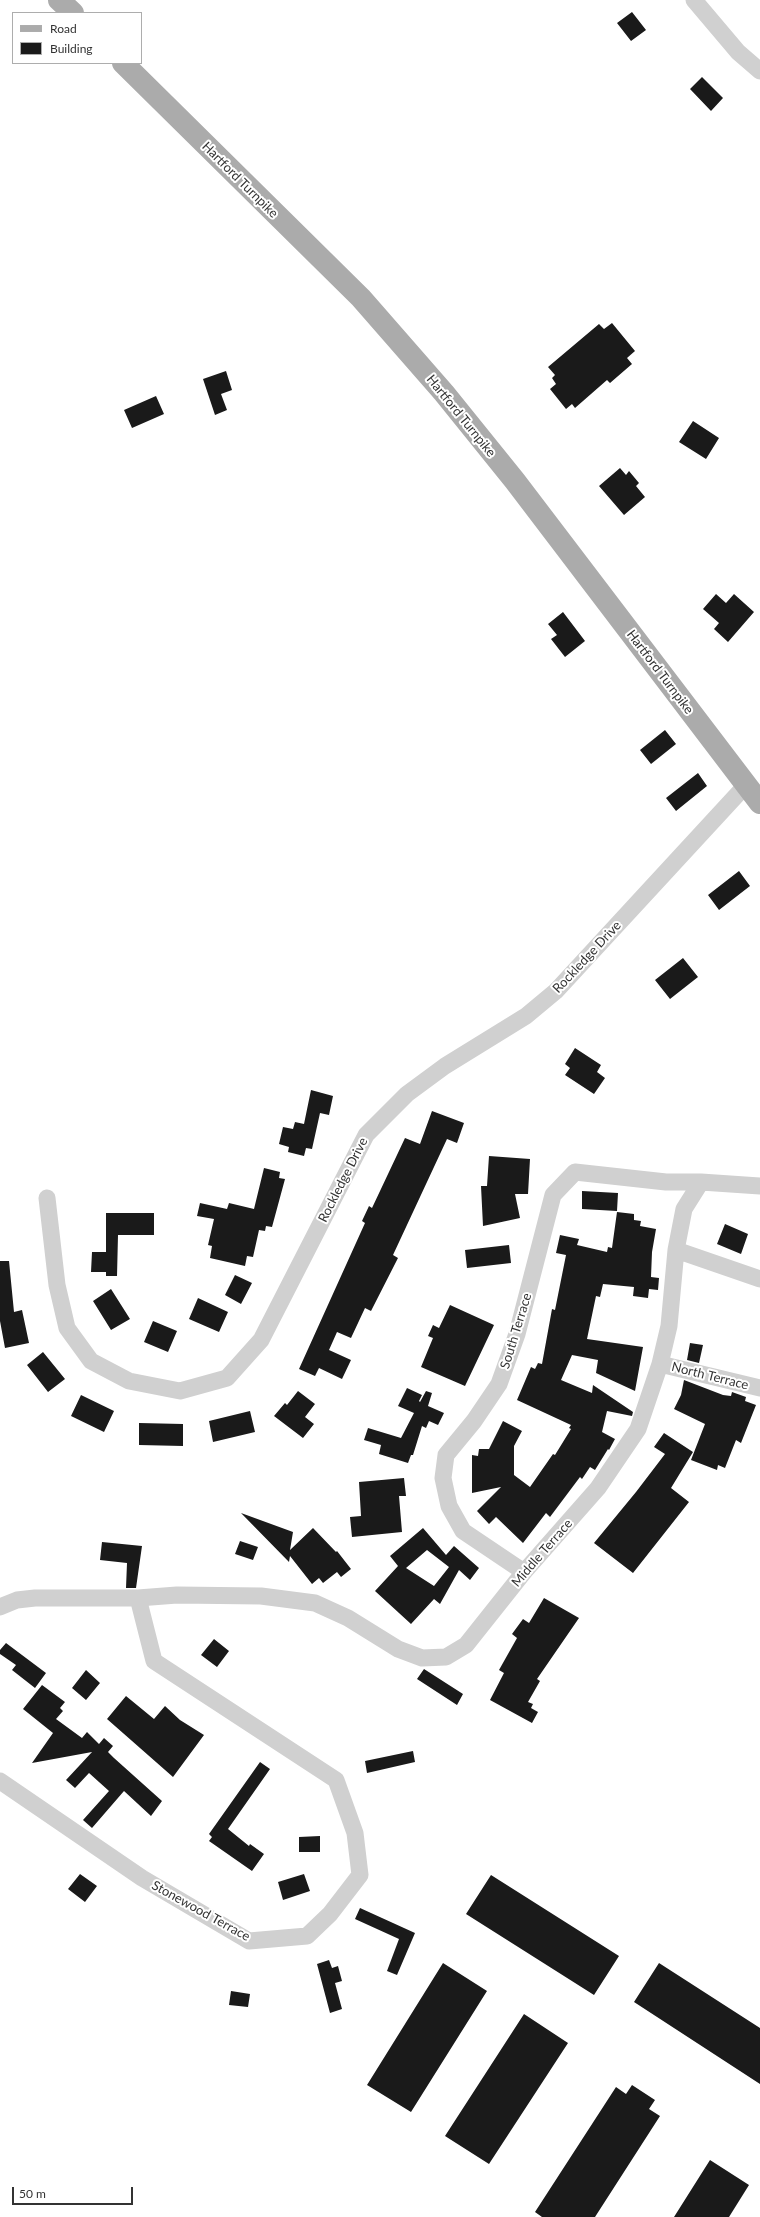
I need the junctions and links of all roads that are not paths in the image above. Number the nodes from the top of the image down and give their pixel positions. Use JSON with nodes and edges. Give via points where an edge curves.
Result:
{"nodes":[{"id":1,"x":59,"y":0,"type":"edge"},
{"id":2,"x":694,"y":0,"type":"edge"},
{"id":3,"x":72,"y":12,"type":"edge"},
{"id":4,"x":124,"y":64,"type":"edge"},
{"id":5,"x":760,"y":71,"type":"edge"},
{"id":6,"x":746,"y":785,"type":"junction"},
{"id":7,"x":760,"y":803,"type":"edge"},
{"id":8,"x":701,"y":1182,"type":"junction"},
{"id":9,"x":760,"y":1186,"type":"edge"},
{"id":10,"x":47,"y":1198,"type":"dead end"},
{"id":11,"x":676,"y":1250,"type":"junction"},
{"id":12,"x":760,"y":1279,"type":"edge"},
{"id":13,"x":660,"y":1364,"type":"junction"},
{"id":14,"x":760,"y":1388,"type":"edge"},
{"id":15,"x":524,"y":1572,"type":"junction"},
{"id":16,"x":138,"y":1598,"type":"junction"},
{"id":17,"x":0,"y":1607,"type":"edge"},
{"id":18,"x":0,"y":1781,"type":"edge"}],
"edges":[{"from":1,"to":3,"type":"main road"},
{"from":2,"to":5,"type":"street","via":[[738,52]]},
{"from":4,"to":6,"type":"main road","name":"Hartford Turnpike","via":[[361,298],[444,393],[515,481]]},
{"from":6,"to":7,"type":"main road","name":"Hartford Turnpike"},
{"from":6,"to":10,"type":"street","name":"Rockledge Drive","via":[[556,991],[526,1016],[445,1066],[407,1094],[366,1135],[261,1340],[227,1378],[180,1391],[129,1381],[91,1361],[67,1328],[56,1285]]},
{"from":8,"to":9,"type":"street"},
{"from":8,"to":11,"type":"street","name":"Middle Terrace","via":[[684,1209]]},
{"from":8,"to":15,"type":"street","name":"South Terrace","via":[[666,1182],[575,1172],[553,1195],[517,1334],[499,1384],[474,1421],[446,1455],[443,1478],[448,1506],[463,1531]]},
{"from":11,"to":12,"type":"street"},
{"from":11,"to":13,"type":"street","name":"Middle Terrace","via":[[669,1326]]},
{"from":13,"to":14,"type":"street","name":"North Terrace"},
{"from":13,"to":15,"type":"street","name":"Middle Terrace","via":[[638,1429],[598,1488]]},
{"from":15,"to":16,"type":"street","name":"Middle Terrace","via":[[466,1646],[446,1657],[422,1658],[398,1649],[348,1618],[315,1602],[261,1596],[177,1595]]},
{"from":16,"to":17,"type":"street","via":[[35,1598],[17,1600]]},
{"from":16,"to":18,"type":"street","name":"Stonewood Terrace","via":[[154,1661],[336,1780],[355,1833],[360,1875],[330,1914],[307,1936],[249,1942],[142,1878]]}]}
